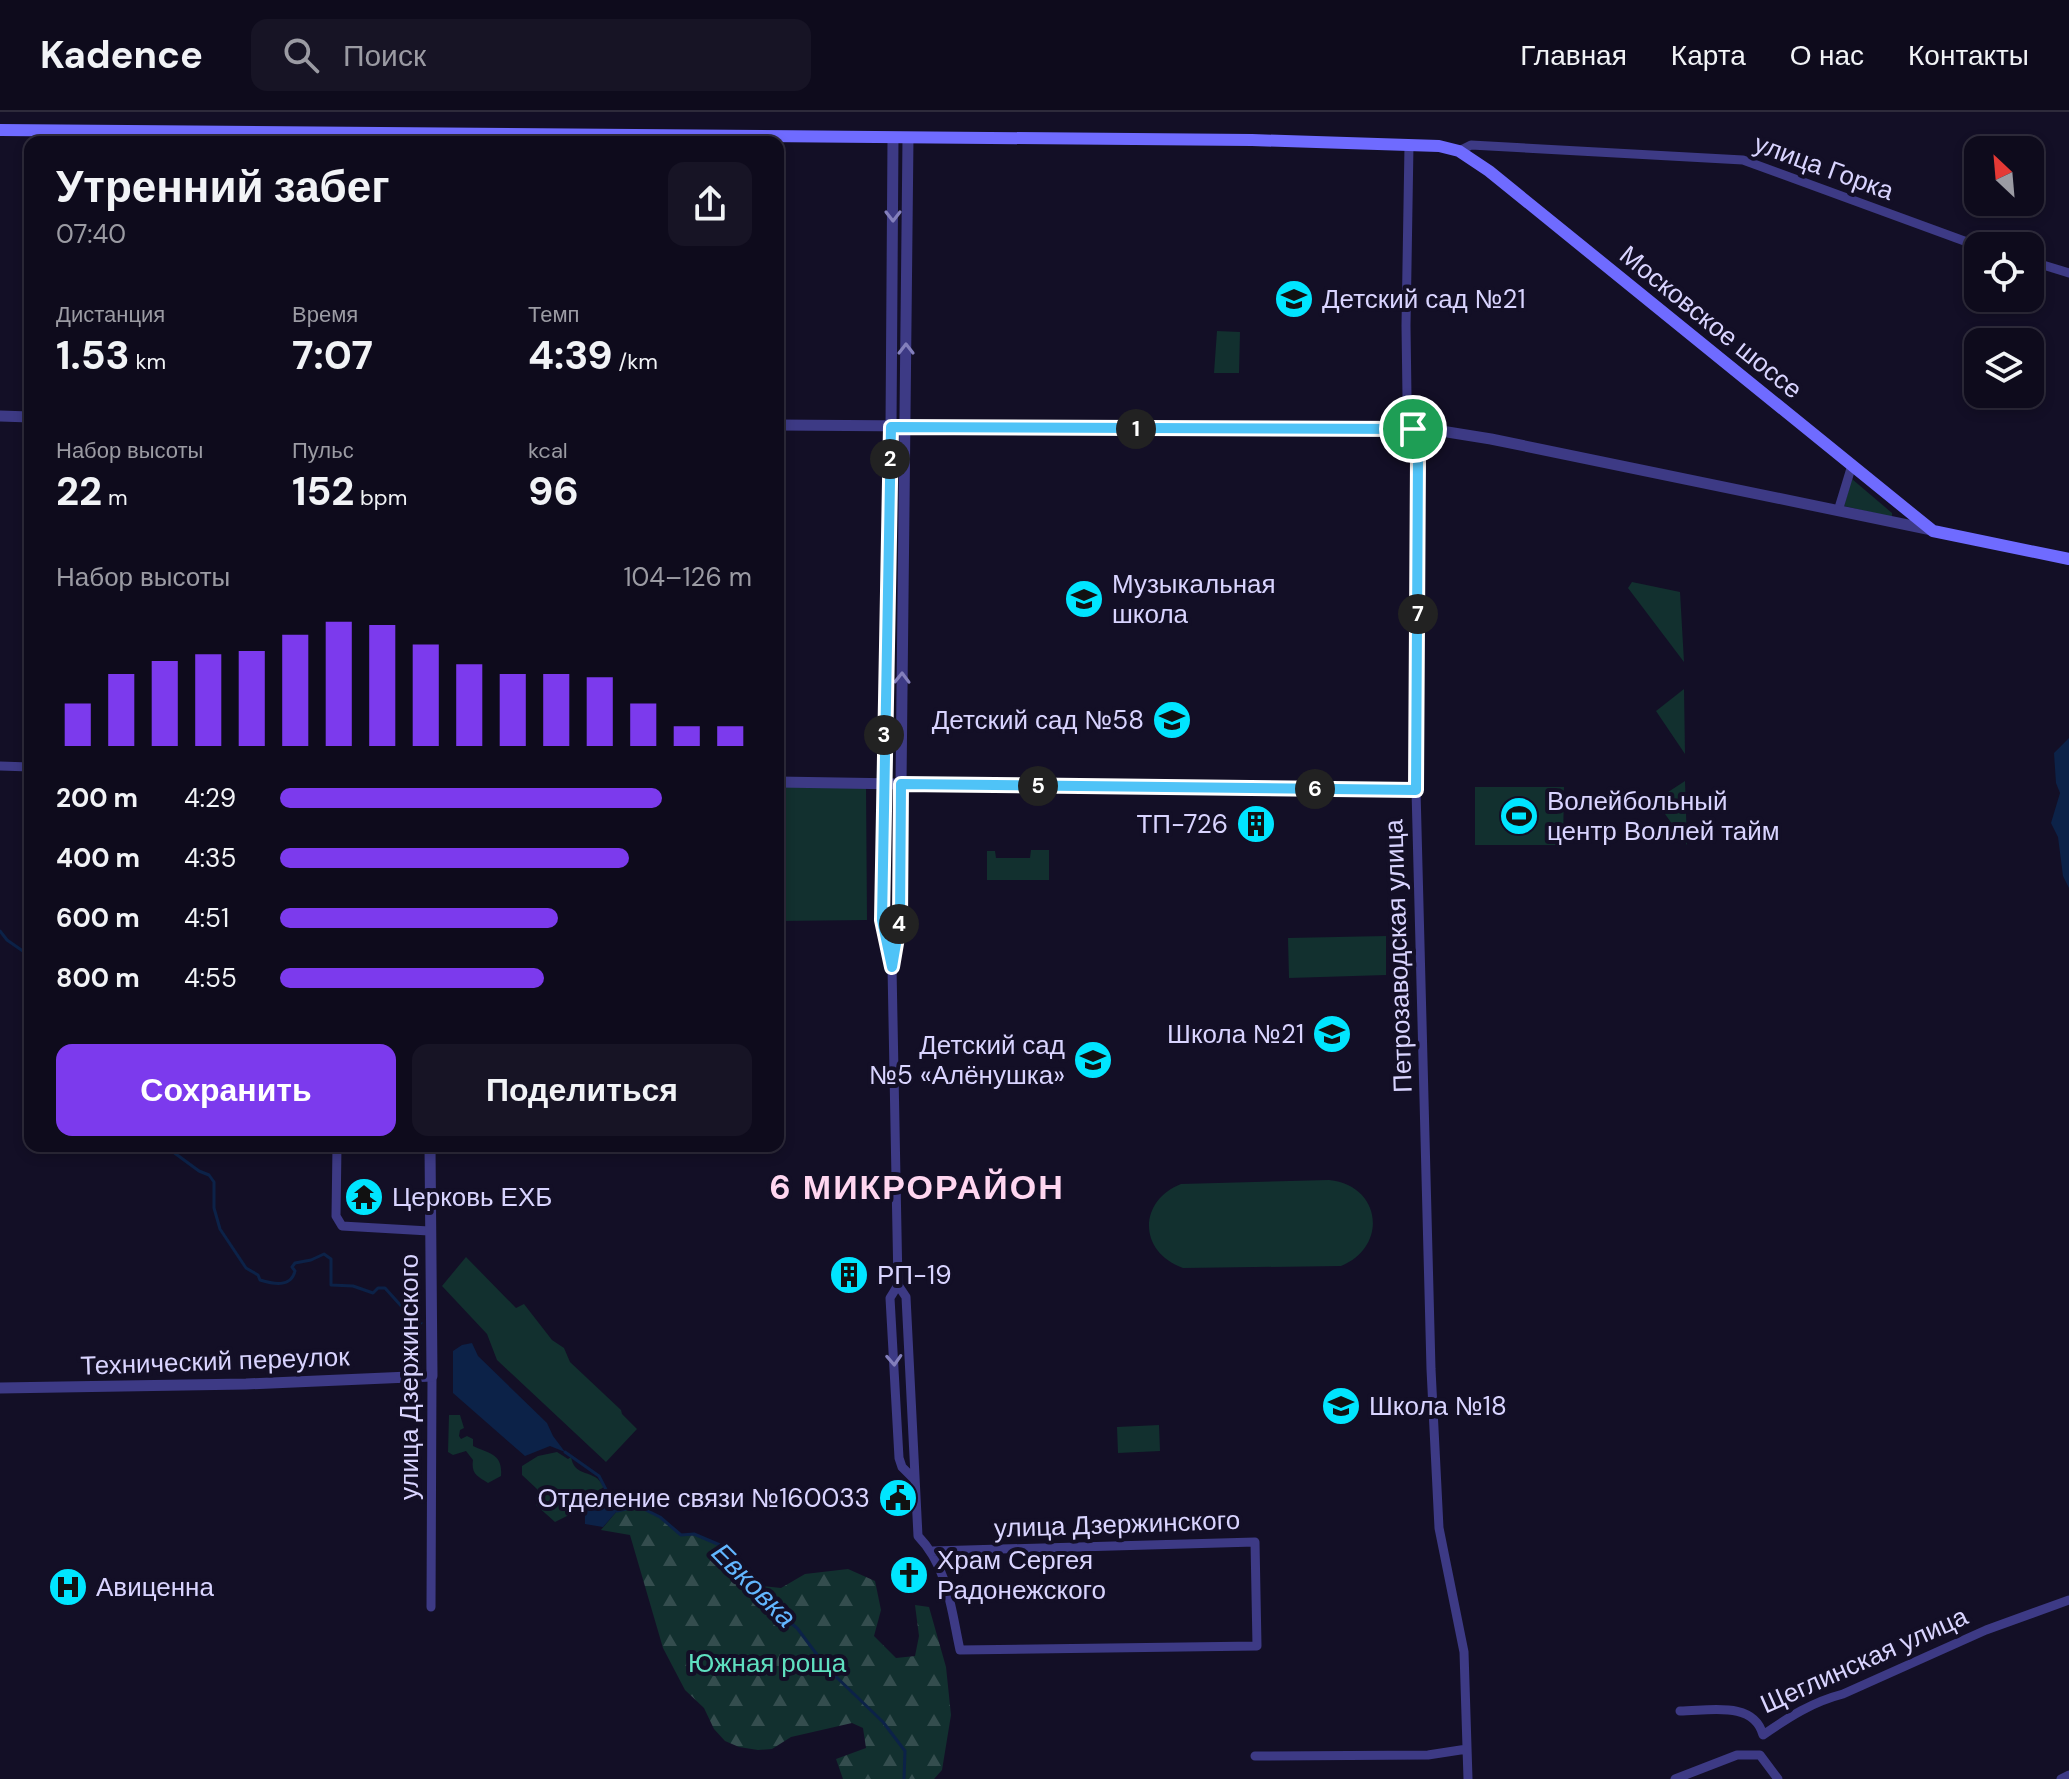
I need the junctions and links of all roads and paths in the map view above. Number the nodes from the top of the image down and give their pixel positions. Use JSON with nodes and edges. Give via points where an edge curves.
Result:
{"nodes":[{"id":1,"x":0,"y":130,"type":"edge"},
{"id":2,"x":893,"y":138,"type":"junction"},
{"id":3,"x":908,"y":138,"type":"junction"},
{"id":4,"x":1409,"y":145,"type":"junction"},
{"id":5,"x":1459,"y":151,"type":"junction"},
{"id":6,"x":1964,"y":241,"type":"edge"},
{"id":7,"x":2044,"y":265,"type":"edge"},
{"id":8,"x":2069,"y":273,"type":"edge"},
{"id":9,"x":0,"y":416,"type":"edge"},
{"id":10,"x":24,"y":417,"type":"edge"},
{"id":11,"x":784,"y":425,"type":"edge"},
{"id":12,"x":891,"y":427,"type":"junction"},
{"id":13,"x":906,"y":427,"type":"junction"},
{"id":14,"x":1413,"y":429,"type":"junction"},
{"id":15,"x":1852,"y":465,"type":"junction"},
{"id":16,"x":1838,"y":511,"type":"junction"},
{"id":17,"x":1933,"y":531,"type":"junction"},
{"id":18,"x":2069,"y":559,"type":"edge"},
{"id":19,"x":0,"y":766,"type":"edge"},
{"id":20,"x":24,"y":767,"type":"edge"},
{"id":21,"x":784,"y":782,"type":"edge"},
{"id":22,"x":883,"y":784,"type":"junction"},
{"id":23,"x":901,"y":784,"type":"junction"},
{"id":24,"x":1416,"y":790,"type":"junction"},
{"id":25,"x":882,"y":920,"type":"junction"},
{"id":26,"x":900,"y":920,"type":"junction"},
{"id":27,"x":892,"y":967,"type":"junction"},
{"id":28,"x":337,"y":1152,"type":"edge"},
{"id":29,"x":430,"y":1152,"type":"edge"},
{"id":30,"x":429,"y":1231,"type":"junction"},
{"id":31,"x":898,"y":1285,"type":"junction"},
{"id":32,"x":432,"y":1376,"type":"junction"},
{"id":33,"x":0,"y":1388,"type":"edge"},
{"id":34,"x":915,"y":1480,"type":"junction"},
{"id":35,"x":932,"y":1551,"type":"junction"},
{"id":36,"x":2069,"y":1600,"type":"edge"},
{"id":37,"x":431,"y":1607,"type":"dead end"},
{"id":38,"x":1680,"y":1711,"type":"dead end"},
{"id":39,"x":1763,"y":1735,"type":"junction"},
{"id":40,"x":1467,"y":1749,"type":"junction"},
{"id":41,"x":1756,"y":1754,"type":"junction"},
{"id":42,"x":1255,"y":1756,"type":"dead end"},
{"id":43,"x":2069,"y":1775,"type":"edge"},
{"id":44,"x":1468,"y":1779,"type":"edge"},
{"id":45,"x":1675,"y":1779,"type":"edge"},
{"id":46,"x":1778,"y":1779,"type":"edge"},
{"id":47,"x":2061,"y":1779,"type":"edge"}],
"edges":[{"from":1,"to":2,"type":"main road"},
{"from":2,"to":3,"type":"main road"},
{"from":2,"to":12,"type":"street","one_way":true},
{"from":3,"to":4,"type":"main road"},
{"from":13,"to":3,"type":"street","one_way":true},
{"from":4,"to":5,"type":"main road"},
{"from":4,"to":14,"type":"street","name":"Петрозаводская улица","via":[[1406,326],[1408,416]]},
{"from":5,"to":6,"type":"street","name":"улица Горка","via":[[1471,145],[1743,160]]},
{"from":5,"to":15,"type":"main road","name":"Московское шоссе"},
{"from":7,"to":8,"type":"street"},
{"from":9,"to":10,"type":"street"},
{"from":11,"to":12,"type":"street","name":"Московское шоссе"},
{"from":12,"to":13,"type":"street","name":"Московское шоссе"},
{"from":12,"to":22,"type":"street"},
{"from":13,"to":14,"type":"street","name":"Московское шоссе"},
{"from":23,"to":13,"type":"street","one_way":true},
{"from":14,"to":16,"type":"street","name":"Московское шоссе","via":[[1491,439]]},
{"from":14,"to":24,"type":"street","name":"Петрозаводская улица","via":[[1418,443]]},
{"from":15,"to":16,"type":"street"},
{"from":15,"to":17,"type":"main road","name":"Московское шоссе"},
{"from":16,"to":17,"type":"street","name":"Московское шоссе"},
{"from":17,"to":18,"type":"main road","name":"Московское шоссе"},
{"from":19,"to":20,"type":"street"},
{"from":21,"to":22,"type":"street"},
{"from":22,"to":23,"type":"street"},
{"from":22,"to":25,"type":"street"},
{"from":23,"to":24,"type":"street"},
{"from":23,"to":26,"type":"street"},
{"from":24,"to":40,"type":"street","name":"Петрозаводская улица","via":[[1439,1528],[1464,1652]]},
{"from":25,"to":26,"type":"street"},
{"from":25,"to":27,"type":"street"},
{"from":26,"to":27,"type":"street"},
{"from":27,"to":31,"type":"street"},
{"from":28,"to":30,"type":"street","via":[[336,1216],[342,1226]]},
{"from":29,"to":30,"type":"street","name":"улица Дзержинского"},
{"from":30,"to":32,"type":"street","name":"улица Дзержинского"},
{"from":31,"to":34,"type":"street","via":[[906,1297]]},
{"from":31,"to":34,"type":"street","one_way":true,"via":[[890,1298],[899,1458]]},
{"from":32,"to":33,"type":"street","name":"Технический переулок"},
{"from":32,"to":37,"type":"street","name":"улица Дзержинского"},
{"from":34,"to":35,"type":"street","via":[[918,1536]]},
{"from":35,"to":35,"type":"street","name":"улица Дзержинского","via":[[960,1650],[1257,1646],[1255,1542]]},
{"from":36,"to":39,"type":"street","name":"Щеглинская улица","via":[[1821,1699]]},
{"from":38,"to":39,"type":"street","name":"Щеглинская улица","via":[[1744,1712],[1755,1718]]},
{"from":39,"to":41,"type":"street"},
{"from":40,"to":42,"type":"street","via":[[1428,1755]]},
{"from":40,"to":44,"type":"street","name":"Петрозаводская улица"},
{"from":41,"to":45,"type":"street","via":[[1737,1755]]},
{"from":41,"to":46,"type":"street"},
{"from":43,"to":47,"type":"street"}]}
